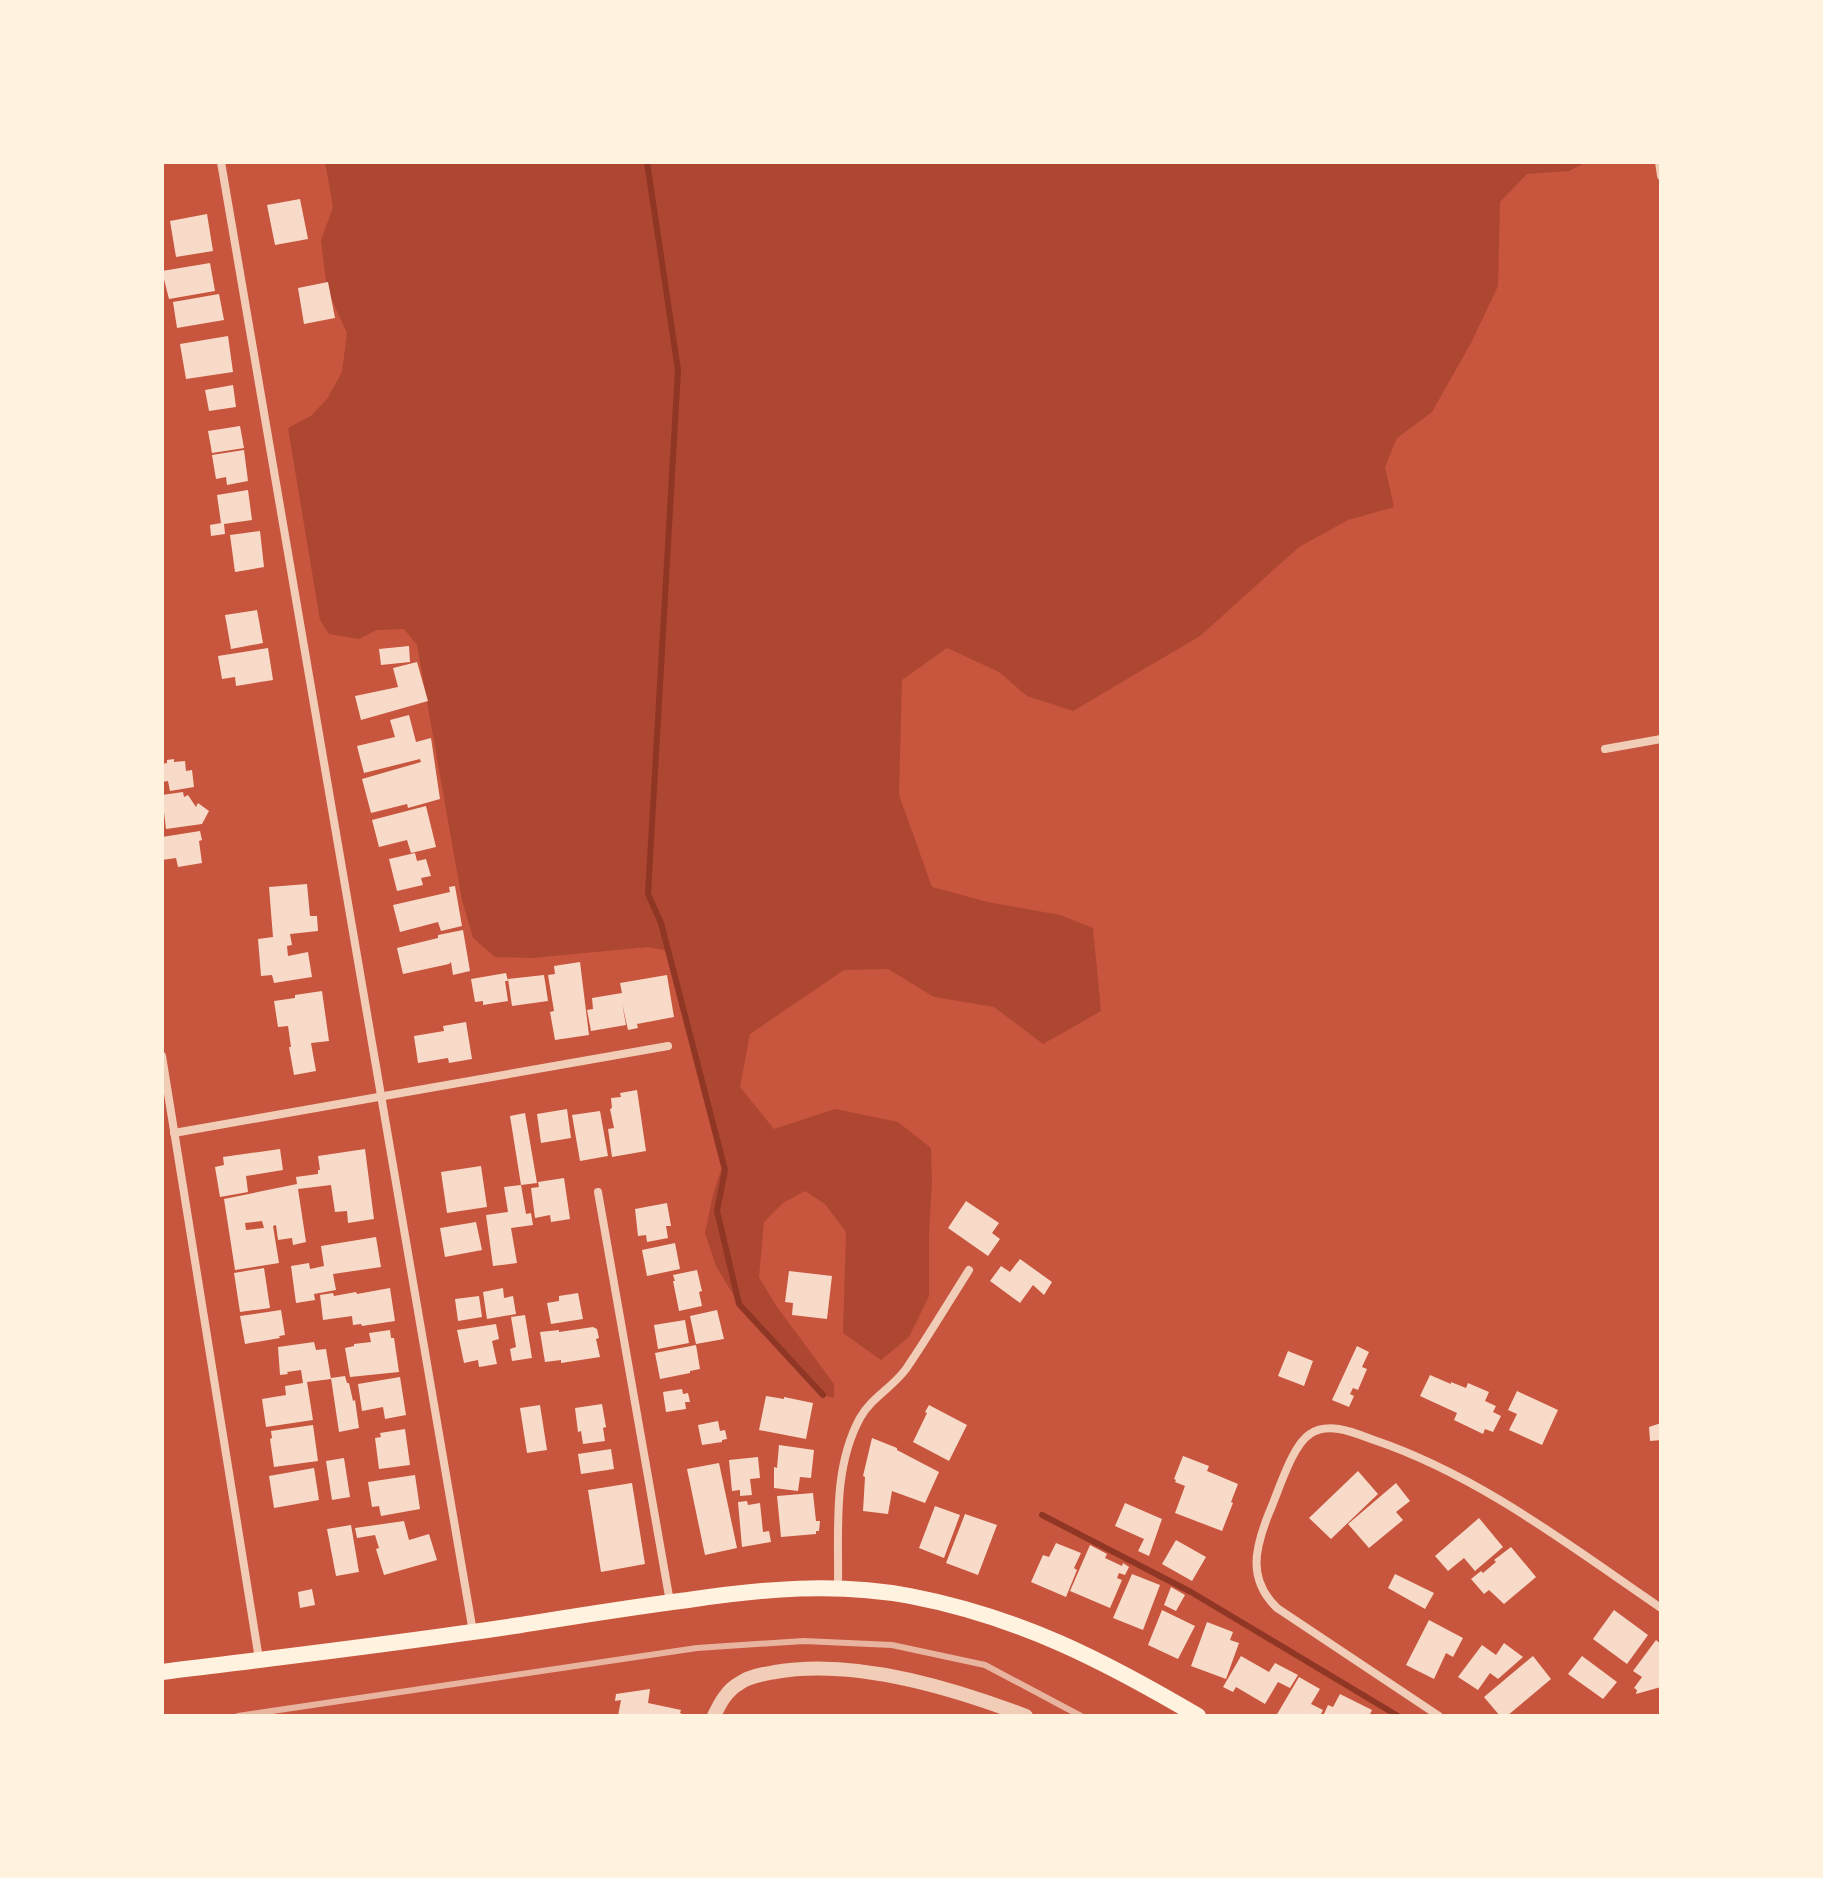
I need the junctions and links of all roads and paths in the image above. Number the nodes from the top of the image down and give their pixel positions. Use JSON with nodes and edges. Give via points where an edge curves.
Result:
{"nodes":[{"id":1,"x":221,"y":162,"type":"edge"},
{"id":2,"x":1659,"y":162,"type":"edge"},
{"id":3,"x":1661,"y":176,"type":"edge"},
{"id":4,"x":1661,"y":739,"type":"edge"},
{"id":5,"x":1605,"y":749,"type":"dead end"},
{"id":6,"x":668,"y":1046,"type":"dead end"},
{"id":7,"x":162,"y":1061,"type":"edge"},
{"id":8,"x":381,"y":1096,"type":"junction"},
{"id":9,"x":174,"y":1133,"type":"junction"},
{"id":10,"x":598,"y":1192,"type":"dead end"},
{"id":11,"x":969,"y":1270,"type":"dead end"},
{"id":12,"x":838,"y":1588,"type":"junction"},
{"id":13,"x":670,"y":1602,"type":"junction"},
{"id":14,"x":1661,"y":1608,"type":"edge"},
{"id":15,"x":473,"y":1632,"type":"junction"},
{"id":16,"x":259,"y":1660,"type":"junction"},
{"id":17,"x":162,"y":1672,"type":"edge"},
{"id":18,"x":714,"y":1716,"type":"edge"},
{"id":19,"x":1026,"y":1716,"type":"edge"},
{"id":20,"x":1198,"y":1716,"type":"edge"},
{"id":21,"x":1439,"y":1716,"type":"edge"}],
"edges":[{"from":1,"to":8,"type":"street"},
{"from":2,"to":3,"type":"street"},
{"from":4,"to":5,"type":"street"},
{"from":6,"to":8,"type":"street"},
{"from":7,"to":9,"type":"street"},
{"from":8,"to":9,"type":"street"},
{"from":8,"to":15,"type":"street"},
{"from":9,"to":16,"type":"street"},
{"from":10,"to":13,"type":"street"},
{"from":11,"to":12,"type":"street","via":[[905,1371],[859,1420],[843,1468]]},
{"from":12,"to":13,"type":"main road"},
{"from":12,"to":20,"type":"main road","via":[[909,1596],[1015,1624],[1094,1657]]},
{"from":13,"to":15,"type":"main road"},
{"from":14,"to":21,"type":"street","via":[[1497,1498],[1432,1462],[1350,1431],[1312,1432],[1298,1444],[1258,1540],[1256,1562],[1265,1596]]},
{"from":15,"to":16,"type":"main road"},
{"from":16,"to":17,"type":"main road"},
{"from":18,"to":19,"type":"street","via":[[741,1681],[794,1668],[915,1682]]}]}
